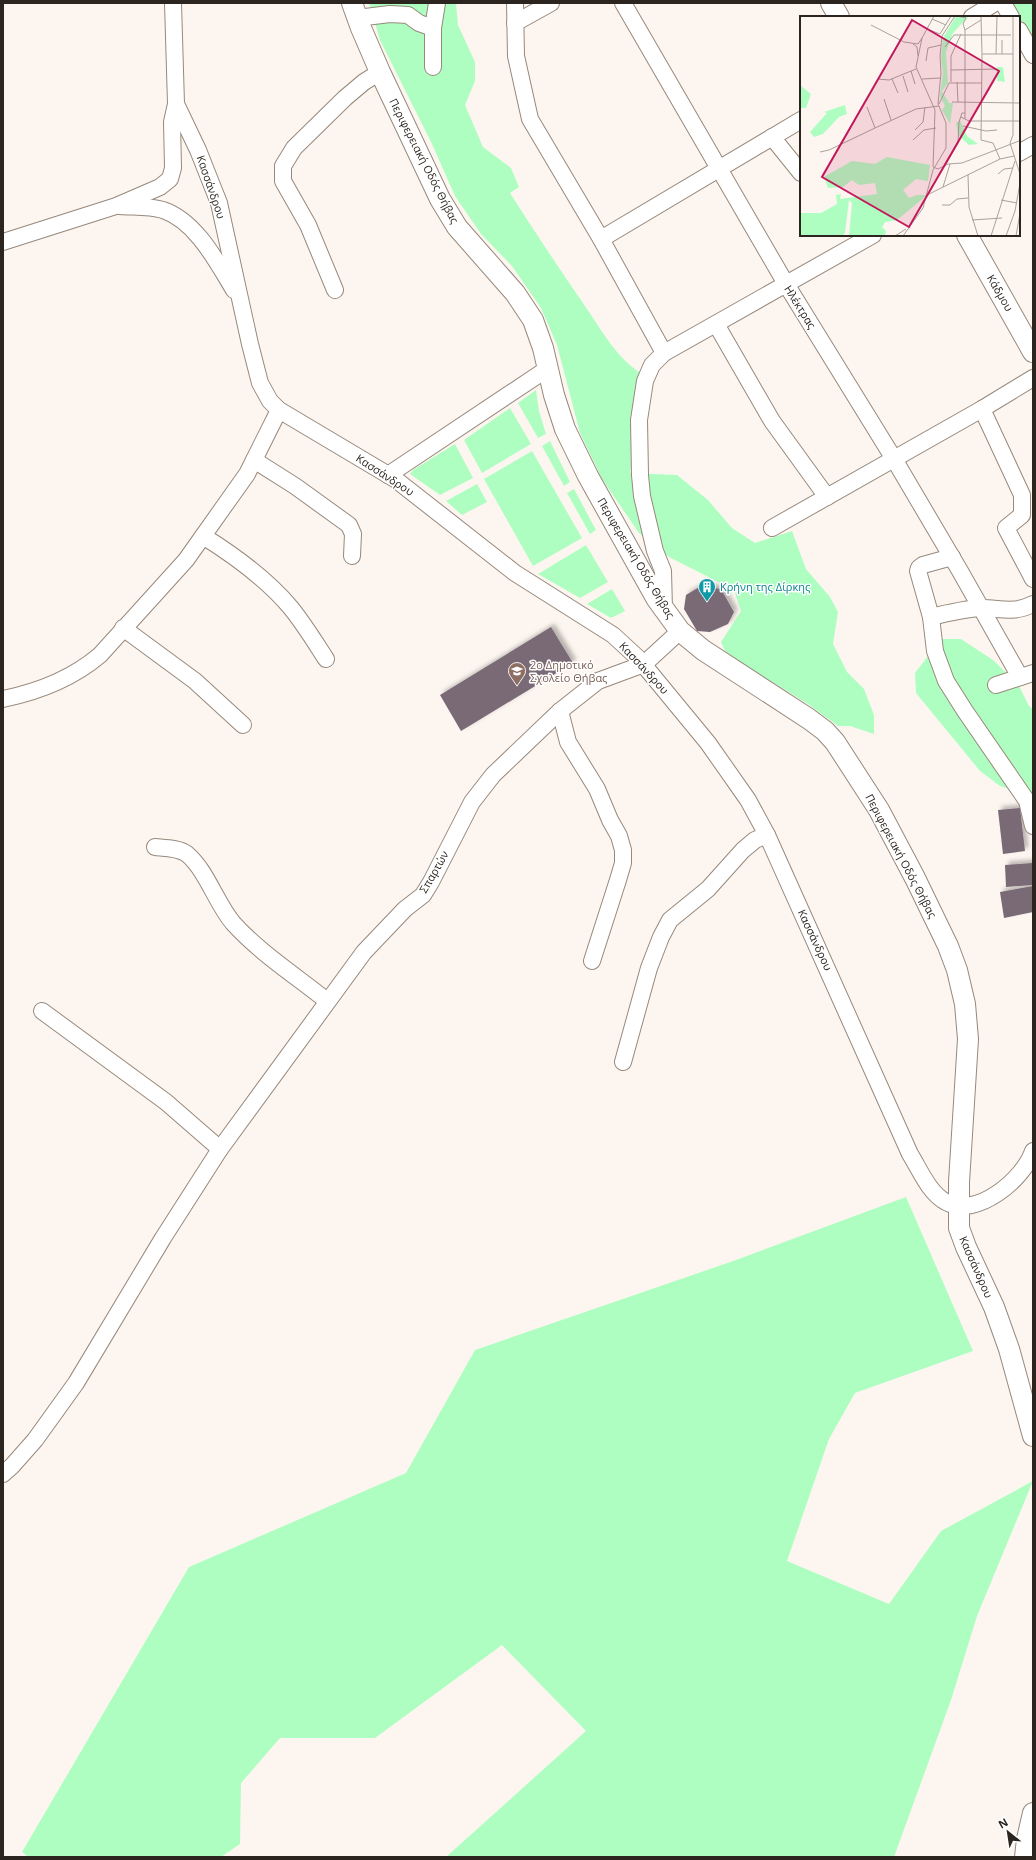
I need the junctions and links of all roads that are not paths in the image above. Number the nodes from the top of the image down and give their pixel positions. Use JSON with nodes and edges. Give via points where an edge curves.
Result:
{"nodes":[{"id":1,"x":174,"y":3,"type":"edge"},
{"id":2,"x":437,"y":3,"type":"edge"},
{"id":3,"x":515,"y":3,"type":"edge"},
{"id":4,"x":551,"y":3,"type":"edge"},
{"id":5,"x":623,"y":3,"type":"edge"},
{"id":6,"x":831,"y":3,"type":"edge"},
{"id":7,"x":995,"y":3,"type":"edge"},
{"id":8,"x":1003,"y":3,"type":"edge"},
{"id":9,"x":355,"y":10,"type":"edge"},
{"id":10,"x":838,"y":16,"type":"edge"},
{"id":11,"x":974,"y":16,"type":"edge"},
{"id":12,"x":1010,"y":16,"type":"edge"},
{"id":13,"x":515,"y":23,"type":"junction"},
{"id":14,"x":433,"y":28,"type":"junction"},
{"id":15,"x":1020,"y":32,"type":"edge"},
{"id":16,"x":1033,"y":55,"type":"edge"},
{"id":17,"x":433,"y":67,"type":"dead end"},
{"id":18,"x":380,"y":72,"type":"junction"},
{"id":19,"x":176,"y":104,"type":"junction"},
{"id":20,"x":800,"y":121,"type":"edge"},
{"id":21,"x":772,"y":137,"type":"junction"},
{"id":22,"x":1033,"y":145,"type":"edge"},
{"id":23,"x":1020,"y":152,"type":"edge"},
{"id":24,"x":720,"y":169,"type":"junction"},
{"id":25,"x":800,"y":172,"type":"edge"},
{"id":26,"x":116,"y":206,"type":"junction"},
{"id":27,"x":869,"y":236,"type":"edge"},
{"id":28,"x":967,"y":236,"type":"edge"},
{"id":29,"x":601,"y":239,"type":"junction"},
{"id":30,"x":848,"y":241,"type":"edge"},
{"id":31,"x":3,"y":242,"type":"edge"},
{"id":32,"x":786,"y":284,"type":"junction"},
{"id":33,"x":335,"y":290,"type":"dead end"},
{"id":34,"x":241,"y":301,"type":"junction"},
{"id":35,"x":716,"y":324,"type":"junction"},
{"id":36,"x":1033,"y":352,"type":"edge"},
{"id":37,"x":664,"y":353,"type":"junction"},
{"id":38,"x":547,"y":369,"type":"junction"},
{"id":39,"x":1033,"y":378,"type":"edge"},
{"id":40,"x":982,"y":409,"type":"junction"},
{"id":41,"x":279,"y":410,"type":"junction"},
{"id":42,"x":894,"y":459,"type":"junction"},
{"id":43,"x":254,"y":460,"type":"junction"},
{"id":44,"x":388,"y":475,"type":"junction"},
{"id":45,"x":827,"y":497,"type":"junction"},
{"id":46,"x":772,"y":528,"type":"dead end"},
{"id":47,"x":203,"y":536,"type":"junction"},
{"id":48,"x":352,"y":556,"type":"dead end"},
{"id":49,"x":952,"y":557,"type":"junction"},
{"id":50,"x":1033,"y":579,"type":"edge"},
{"id":51,"x":1033,"y":604,"type":"edge"},
{"id":52,"x":981,"y":608,"type":"junction"},
{"id":53,"x":664,"y":609,"type":"junction"},
{"id":54,"x":931,"y":617,"type":"junction"},
{"id":55,"x":123,"y":628,"type":"junction"},
{"id":56,"x":680,"y":630,"type":"junction"},
{"id":57,"x":326,"y":659,"type":"dead end"},
{"id":58,"x":644,"y":664,"type":"junction"},
{"id":59,"x":1027,"y":675,"type":"edge"},
{"id":60,"x":996,"y":685,"type":"dead end"},
{"id":61,"x":3,"y":699,"type":"edge"},
{"id":62,"x":560,"y":710,"type":"junction"},
{"id":63,"x":243,"y":725,"type":"dead end"},
{"id":64,"x":1030,"y":802,"type":"edge"},
{"id":65,"x":1033,"y":826,"type":"edge"},
{"id":66,"x":767,"y":835,"type":"junction"},
{"id":67,"x":155,"y":847,"type":"dead end"},
{"id":68,"x":592,"y":961,"type":"dead end"},
{"id":69,"x":327,"y":1001,"type":"junction"},
{"id":70,"x":42,"y":1011,"type":"dead end"},
{"id":71,"x":623,"y":1062,"type":"dead end"},
{"id":72,"x":220,"y":1149,"type":"junction"},
{"id":73,"x":1033,"y":1151,"type":"edge"},
{"id":74,"x":958,"y":1207,"type":"junction"},
{"id":75,"x":1033,"y":1436,"type":"edge"},
{"id":76,"x":3,"y":1474,"type":"edge"},
{"id":77,"x":1033,"y":1813,"type":"edge"},
{"id":78,"x":1025,"y":1857,"type":"edge"}],
"edges":[{"from":1,"to":19,"type":"street","name":"Κασσάνδρου"},
{"from":2,"to":14,"type":"street"},
{"from":3,"to":13,"type":"street"},
{"from":4,"to":13,"type":"street"},
{"from":5,"to":24,"type":"street","name":"Ηλέκτρας"},
{"from":6,"to":10,"type":"main road"},
{"from":7,"to":11,"type":"street"},
{"from":8,"to":12,"type":"street"},
{"from":9,"to":14,"type":"street","via":[[408,15],[419,23]]},
{"from":9,"to":18,"type":"main road","name":"Περιφερειακή Οδός Θήβας"},
{"from":13,"to":29,"type":"street","via":[[516,56],[530,119]]},
{"from":14,"to":17,"type":"street"},
{"from":15,"to":16,"type":"street"},
{"from":18,"to":33,"type":"street","via":[[345,98],[294,148],[283,166],[283,182],[319,248]]},
{"from":18,"to":38,"type":"main road","name":"Περιφερειακή Οδός Θήβας","via":[[457,227],[515,294],[533,320]]},
{"from":19,"to":26,"type":"street","via":[[172,122],[173,168],[170,179],[160,188]]},
{"from":19,"to":34,"type":"street","name":"Κασσάνδρου","via":[[219,203]]},
{"from":20,"to":21,"type":"street"},
{"from":21,"to":24,"type":"street"},
{"from":21,"to":25,"type":"street"},
{"from":22,"to":23,"type":"street"},
{"from":24,"to":29,"type":"street"},
{"from":24,"to":32,"type":"street","name":"Ηλέκτρας"},
{"from":26,"to":31,"type":"street"},
{"from":26,"to":34,"type":"street","via":[[162,210],[179,217],[191,227],[215,258]]},
{"from":27,"to":30,"type":"street"},
{"from":28,"to":36,"type":"main road","name":"Κάδμου"},
{"from":29,"to":37,"type":"street"},
{"from":30,"to":32,"type":"street"},
{"from":32,"to":35,"type":"street"},
{"from":32,"to":42,"type":"street","name":"Ηλέκτρας"},
{"from":34,"to":41,"type":"street","name":"Κασσάνδρου","via":[[260,383],[270,401]]},
{"from":35,"to":37,"type":"street"},
{"from":35,"to":45,"type":"street","via":[[772,421]]},
{"from":37,"to":53,"type":"street","via":[[652,365],[645,381],[639,420],[642,496],[655,551],[663,570]]},
{"from":38,"to":44,"type":"street"},
{"from":38,"to":53,"type":"main road","name":"Περιφερειακή Οδός Θήβας","via":[[565,429],[588,476]]},
{"from":39,"to":40,"type":"street"},
{"from":40,"to":42,"type":"street"},
{"from":40,"to":50,"type":"street","via":[[1022,495],[1022,515],[1006,528]]},
{"from":41,"to":43,"type":"street"},
{"from":41,"to":44,"type":"street","name":"Κασσάνδρου"},
{"from":42,"to":45,"type":"street"},
{"from":42,"to":49,"type":"street","name":"Ηλέκτρας"},
{"from":43,"to":47,"type":"street"},
{"from":43,"to":48,"type":"street","via":[[349,525],[353,534]]},
{"from":44,"to":58,"type":"street","name":"Κασσάνδρου","via":[[515,573],[613,635]]},
{"from":45,"to":46,"type":"street"},
{"from":47,"to":55,"type":"street","via":[[186,560]]},
{"from":47,"to":57,"type":"street","via":[[232,554],[291,607]]},
{"from":49,"to":52,"type":"street","name":"Ηλέκτρας"},
{"from":49,"to":54,"type":"street","via":[[919,568],[917,574]]},
{"from":51,"to":52,"type":"street","via":[[1011,611]]},
{"from":52,"to":54,"type":"street"},
{"from":52,"to":59,"type":"street","name":"Ηλέκτρας"},
{"from":53,"to":56,"type":"main road","name":"Περιφερειακή Οδός Θήβας"},
{"from":54,"to":64,"type":"street","via":[[936,652],[946,681]]},
{"from":55,"to":61,"type":"street","via":[[86,668],[57,682]]},
{"from":55,"to":63,"type":"street","via":[[195,681]]},
{"from":56,"to":58,"type":"street"},
{"from":56,"to":74,"type":"main road","name":"Περιφερειακή Οδός Θήβας","via":[[724,665],[775,695],[809,719],[835,742],[879,810],[948,946],[964,993],[968,1039]]},
{"from":58,"to":62,"type":"street","name":"Σπαρτών","via":[[598,681]]},
{"from":58,"to":66,"type":"street","name":"Κασσάνδρου","via":[[708,742],[748,800]]},
{"from":59,"to":60,"type":"street"},
{"from":62,"to":68,"type":"street","via":[[568,742],[598,789],[623,850],[623,863]]},
{"from":62,"to":69,"type":"street","name":"Σπαρτών","via":[[493,775],[472,802],[423,895],[405,909],[364,952]]},
{"from":64,"to":65,"type":"street"},
{"from":66,"to":71,"type":"street","via":[[743,850],[708,889],[670,920],[649,968]]},
{"from":66,"to":74,"type":"street","name":"Κασσάνδρου","via":[[910,1154],[935,1194]]},
{"from":67,"to":69,"type":"street","via":[[186,853],[234,923],[281,967]]},
{"from":69,"to":72,"type":"street","name":"Σπαρτών"},
{"from":70,"to":72,"type":"street","via":[[166,1102]]},
{"from":72,"to":76,"type":"street","name":"Σπαρτών","via":[[76,1383],[35,1440]]},
{"from":73,"to":74,"type":"street","via":[[1020,1172],[999,1192],[986,1201]]},
{"from":74,"to":75,"type":"main road","name":"Κασσάνδρου","via":[[959,1228],[994,1307]]},
{"from":77,"to":78,"type":"main road"}]}
